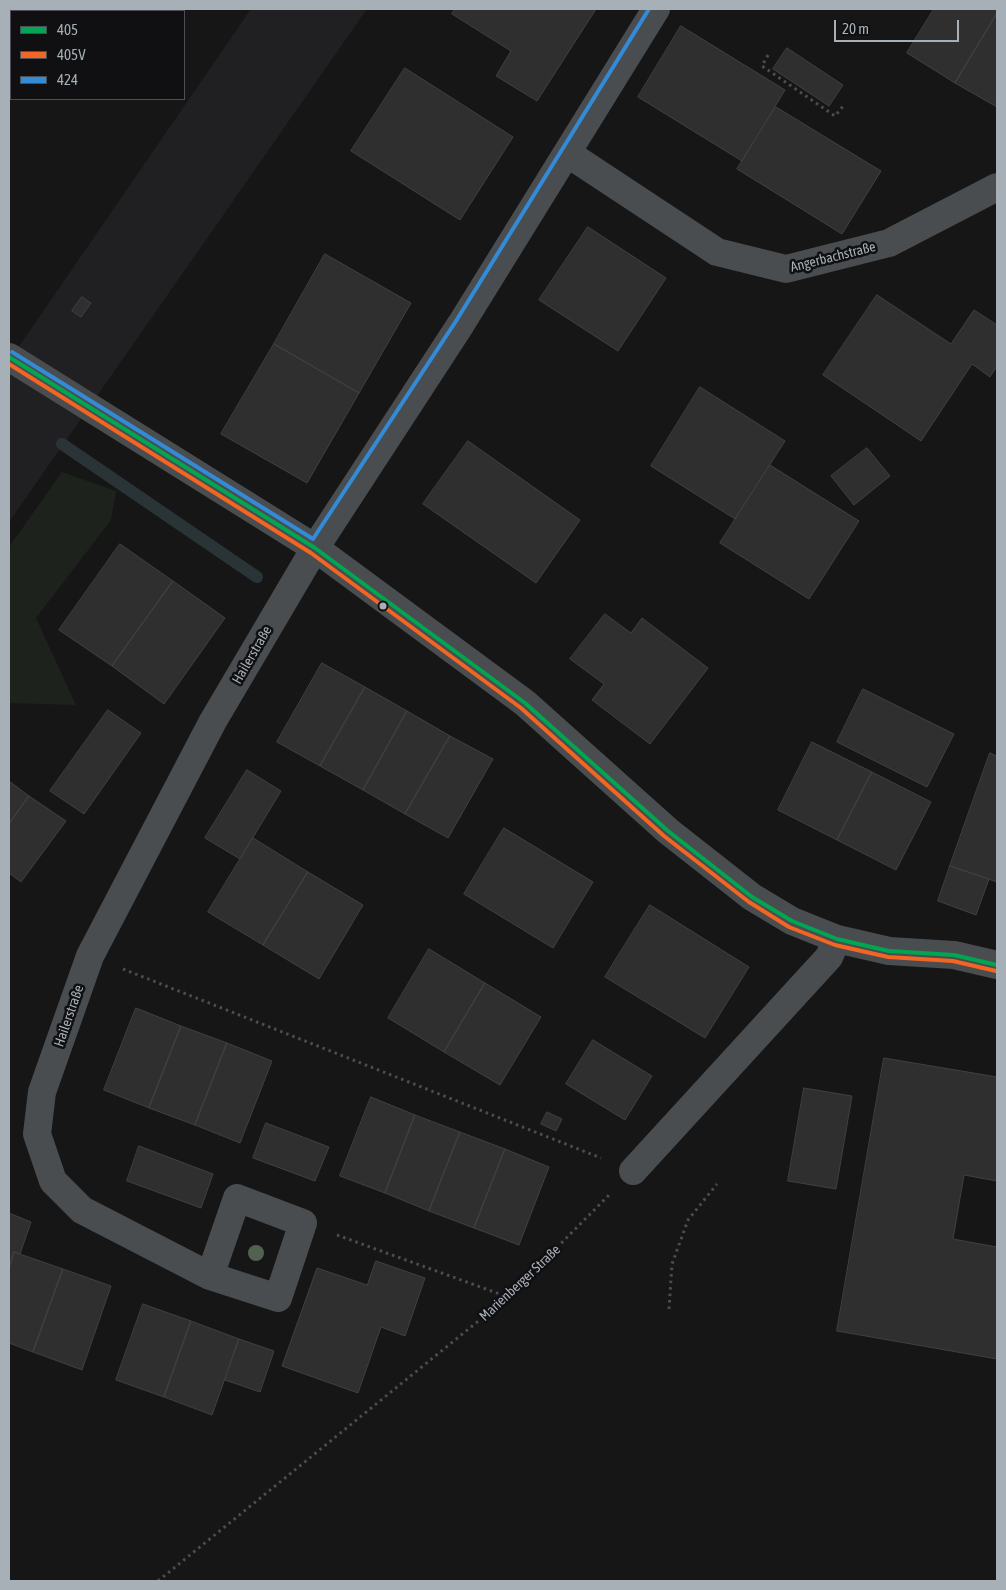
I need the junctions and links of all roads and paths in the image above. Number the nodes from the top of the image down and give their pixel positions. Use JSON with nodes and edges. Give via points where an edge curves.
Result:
{"nodes":[{"id":1,"x":656,"y":9,"type":"edge"},
{"id":2,"x":768,"y":55,"type":"dead end"},
{"id":3,"x":844,"y":105,"type":"dead end"},
{"id":4,"x":567,"y":153,"type":"junction"},
{"id":5,"x":997,"y":187,"type":"edge"},
{"id":6,"x":9,"y":357,"type":"edge"},
{"id":7,"x":315,"y":548,"type":"junction"},
{"id":8,"x":837,"y":939,"type":"junction"},
{"id":9,"x":90,"y":956,"type":"junction"},
{"id":10,"x":997,"y":965,"type":"edge"},
{"id":11,"x":633,"y":1171,"type":"junction"},
{"id":12,"x":717,"y":1184,"type":"dead end"},
{"id":13,"x":303,"y":1223,"type":"junction"},
{"id":14,"x":210,"y":1276,"type":"junction"},
{"id":15,"x":508,"y":1298,"type":"junction"},
{"id":16,"x":669,"y":1309,"type":"dead end"},
{"id":17,"x":158,"y":1581,"type":"edge"}],
"edges":[{"from":1,"to":4,"type":"street","name":"Hailerstraße"},
{"from":2,"to":3,"type":"path","via":[[762,66],[835,116]]},
{"from":4,"to":5,"type":"street","name":"Angerbachstraße","via":[[717,252],[786,269],[889,242]]},
{"from":4,"to":7,"type":"street","name":"Hailerstraße","via":[[462,324]]},
{"from":6,"to":7,"type":"street"},
{"from":7,"to":8,"type":"street","via":[[525,703],[668,831],[752,897],[792,921]]},
{"from":7,"to":9,"type":"street","name":"Hailerstraße","via":[[214,721]]},
{"from":8,"to":10,"type":"street","via":[[889,951],[954,955]]},
{"from":8,"to":11,"type":"street","via":[[829,957]]},
{"from":9,"to":11,"type":"path"},
{"from":9,"to":14,"type":"street","name":"Hailerstraße","via":[[42,1092],[37,1134],[53,1182],[82,1210]]},
{"from":11,"to":15,"type":"path","name":"Marienberger Straße"},
{"from":12,"to":16,"type":"path","via":[[688,1220],[672,1264]]},
{"from":13,"to":14,"type":"street","name":"Hailerstraße","via":[[278,1298]]},
{"from":13,"to":14,"type":"street","via":[[236,1198]]},
{"from":13,"to":15,"type":"path"},
{"from":15,"to":17,"type":"path","name":"Marienberger Straße"}]}
